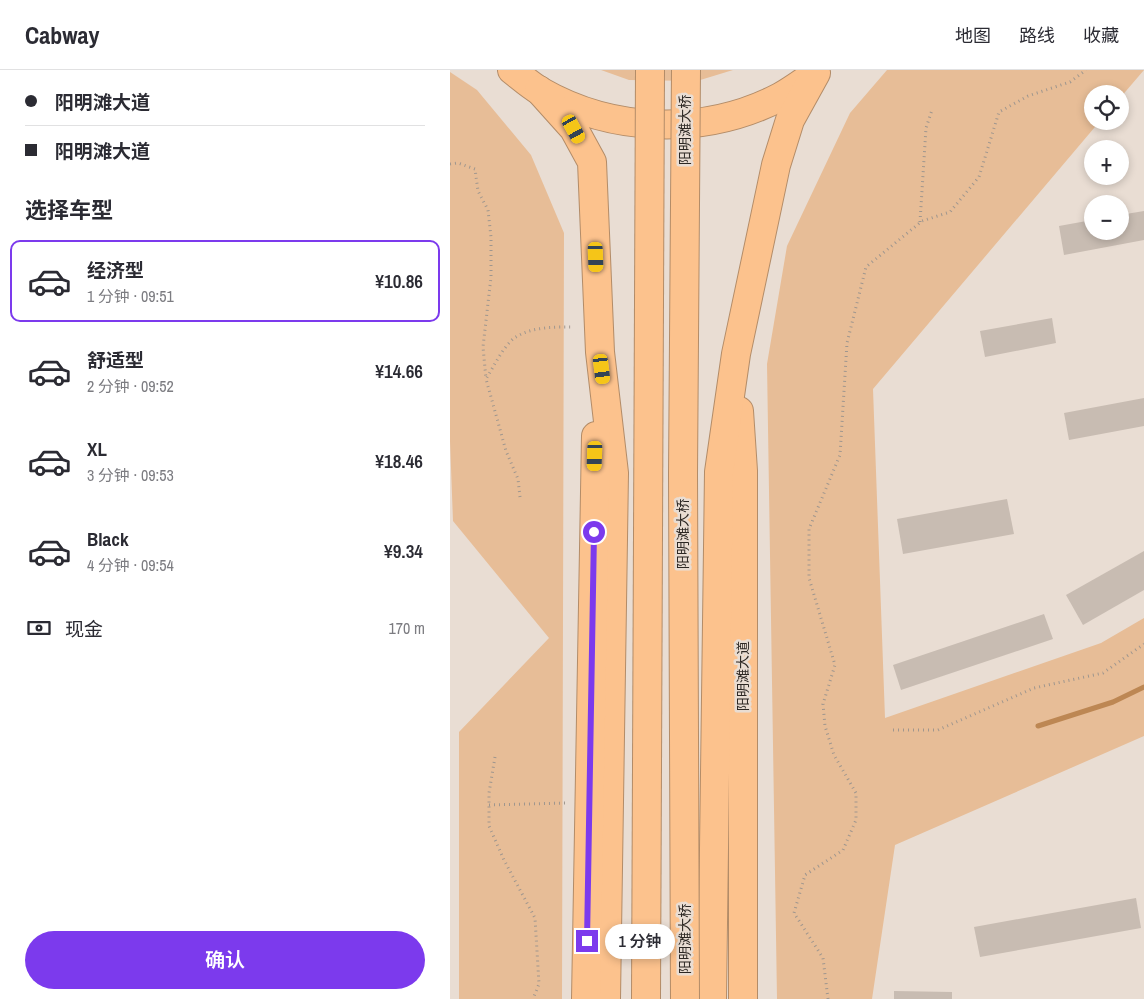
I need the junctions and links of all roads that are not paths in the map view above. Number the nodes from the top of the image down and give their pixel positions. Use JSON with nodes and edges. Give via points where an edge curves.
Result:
{"nodes":[{"id":1,"x":512,"y":70,"type":"edge"},
{"id":2,"x":650,"y":70,"type":"edge"},
{"id":3,"x":686,"y":70,"type":"edge"},
{"id":4,"x":818,"y":72,"type":"edge"},
{"id":5,"x":539,"y":90,"type":"junction"},
{"id":6,"x":600,"y":352,"type":"junction"},
{"id":7,"x":736,"y":354,"type":"junction"},
{"id":8,"x":586,"y":999,"type":"edge"},
{"id":9,"x":606,"y":999,"type":"edge"},
{"id":10,"x":646,"y":999,"type":"edge"},
{"id":11,"x":685,"y":999,"type":"edge"},
{"id":12,"x":712,"y":999,"type":"edge"},
{"id":13,"x":743,"y":999,"type":"edge"}],
"edges":[{"from":1,"to":5,"type":"highway"},
{"from":2,"to":10,"type":"highway","bridge":true},
{"from":3,"to":11,"type":"highway","name":"阳明滩大桥","bridge":true,"via":[[683,464]]},
{"from":4,"to":5,"type":"highway","via":[[781,96],[742,113],[701,123],[659,125],[617,121],[577,109]]},
{"from":4,"to":7,"type":"highway","via":[[790,120],[776,165]]},
{"from":5,"to":6,"type":"highway","via":[[574,129],[592,162]]},
{"from":6,"to":8,"type":"highway","via":[[594,474]]},
{"from":6,"to":9,"type":"highway","via":[[614,473]]},
{"from":7,"to":12,"type":"highway","via":[[719,472]]},
{"from":7,"to":13,"type":"highway","name":"阳明滩大道","via":[[743,471]]}]}
